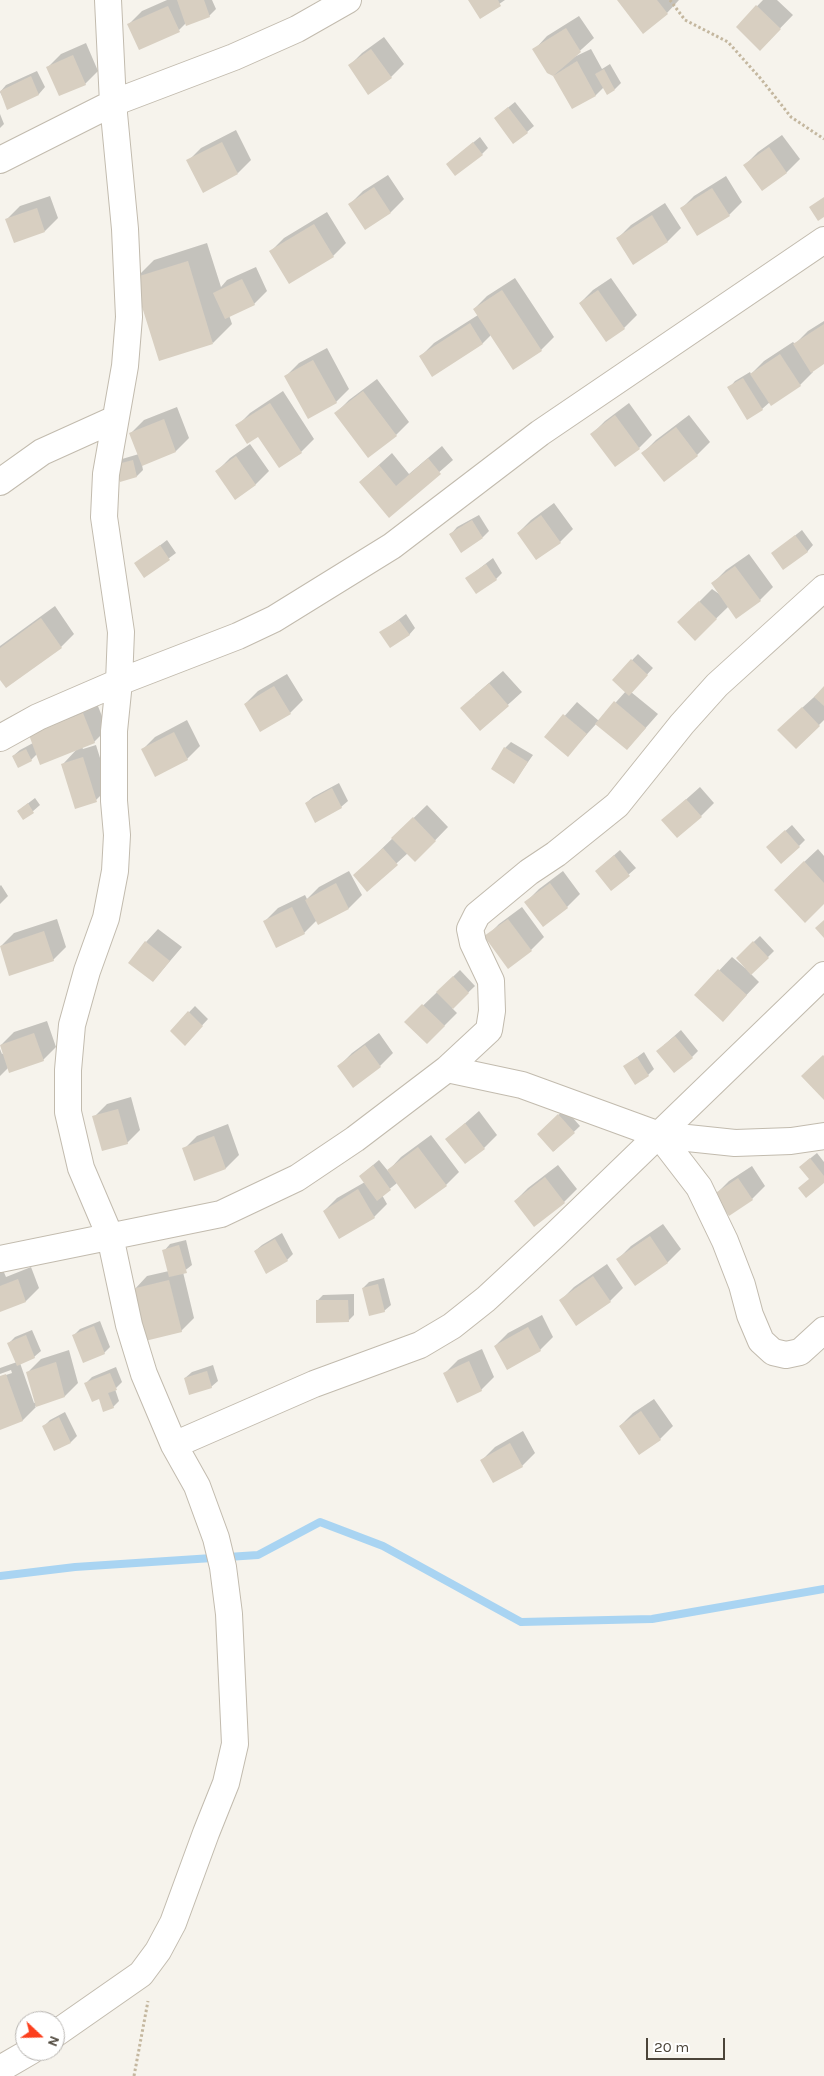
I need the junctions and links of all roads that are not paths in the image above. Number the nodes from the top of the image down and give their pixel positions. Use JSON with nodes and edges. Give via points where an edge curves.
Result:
{"nodes":[{"id":1,"x":108,"y":0,"type":"edge"},
{"id":2,"x":348,"y":0,"type":"edge"},
{"id":3,"x":113,"y":103,"type":"junction"},
{"id":4,"x":0,"y":160,"type":"edge"},
{"id":5,"x":824,"y":240,"type":"edge"},
{"id":6,"x":114,"y":419,"type":"junction"},
{"id":7,"x":0,"y":482,"type":"edge"},
{"id":8,"x":824,"y":588,"type":"edge"},
{"id":9,"x":119,"y":682,"type":"junction"},
{"id":10,"x":0,"y":738,"type":"edge"},
{"id":11,"x":824,"y":975,"type":"edge"},
{"id":12,"x":447,"y":1069,"type":"junction"},
{"id":13,"x":659,"y":1135,"type":"junction"},
{"id":14,"x":824,"y":1136,"type":"edge"},
{"id":15,"x":110,"y":1236,"type":"junction"},
{"id":16,"x":0,"y":1259,"type":"edge"},
{"id":17,"x":824,"y":1330,"type":"edge"},
{"id":18,"x":174,"y":1445,"type":"junction"},
{"id":19,"x":65,"y":2027,"type":"edge"},
{"id":20,"x":15,"y":2060,"type":"edge"},
{"id":21,"x":0,"y":2069,"type":"edge"}],
"edges":[{"from":1,"to":3,"type":"street"},
{"from":2,"to":3,"type":"street","via":[[288,33],[234,57]]},
{"from":3,"to":4,"type":"street"},
{"from":3,"to":6,"type":"street","via":[[125,228],[129,317],[125,366]]},
{"from":5,"to":9,"type":"street","via":[[540,433],[392,546],[274,620]]},
{"from":6,"to":7,"type":"street","via":[[42,452]]},
{"from":6,"to":9,"type":"street","via":[[104,517],[121,632]]},
{"from":8,"to":12,"type":"street","via":[[717,685],[617,805],[477,915],[470,929],[491,981],[489,1030]]},
{"from":9,"to":10,"type":"street","via":[[38,717]]},
{"from":9,"to":15,"type":"street","via":[[114,731],[115,871],[106,918],[72,1025],[68,1070],[68,1112],[81,1168]]},
{"from":11,"to":13,"type":"street"},
{"from":12,"to":13,"type":"street","via":[[522,1085]]},
{"from":12,"to":15,"type":"street","via":[[355,1139],[297,1178],[263,1196],[221,1214]]},
{"from":13,"to":14,"type":"street","via":[[735,1143]]},
{"from":13,"to":17,"type":"street","via":[[699,1187],[726,1241],[761,1341],[773,1352],[786,1355],[800,1352]]},
{"from":13,"to":18,"type":"street","via":[[493,1293],[452,1326],[420,1344],[314,1384]]},
{"from":15,"to":16,"type":"street"},
{"from":15,"to":18,"type":"street","via":[[128,1325],[144,1374]]},
{"from":18,"to":19,"type":"street","via":[[197,1486],[223,1567],[229,1614],[235,1744],[226,1783],[173,1923],[158,1951],[141,1974]]},
{"from":20,"to":21,"type":"street"}]}
